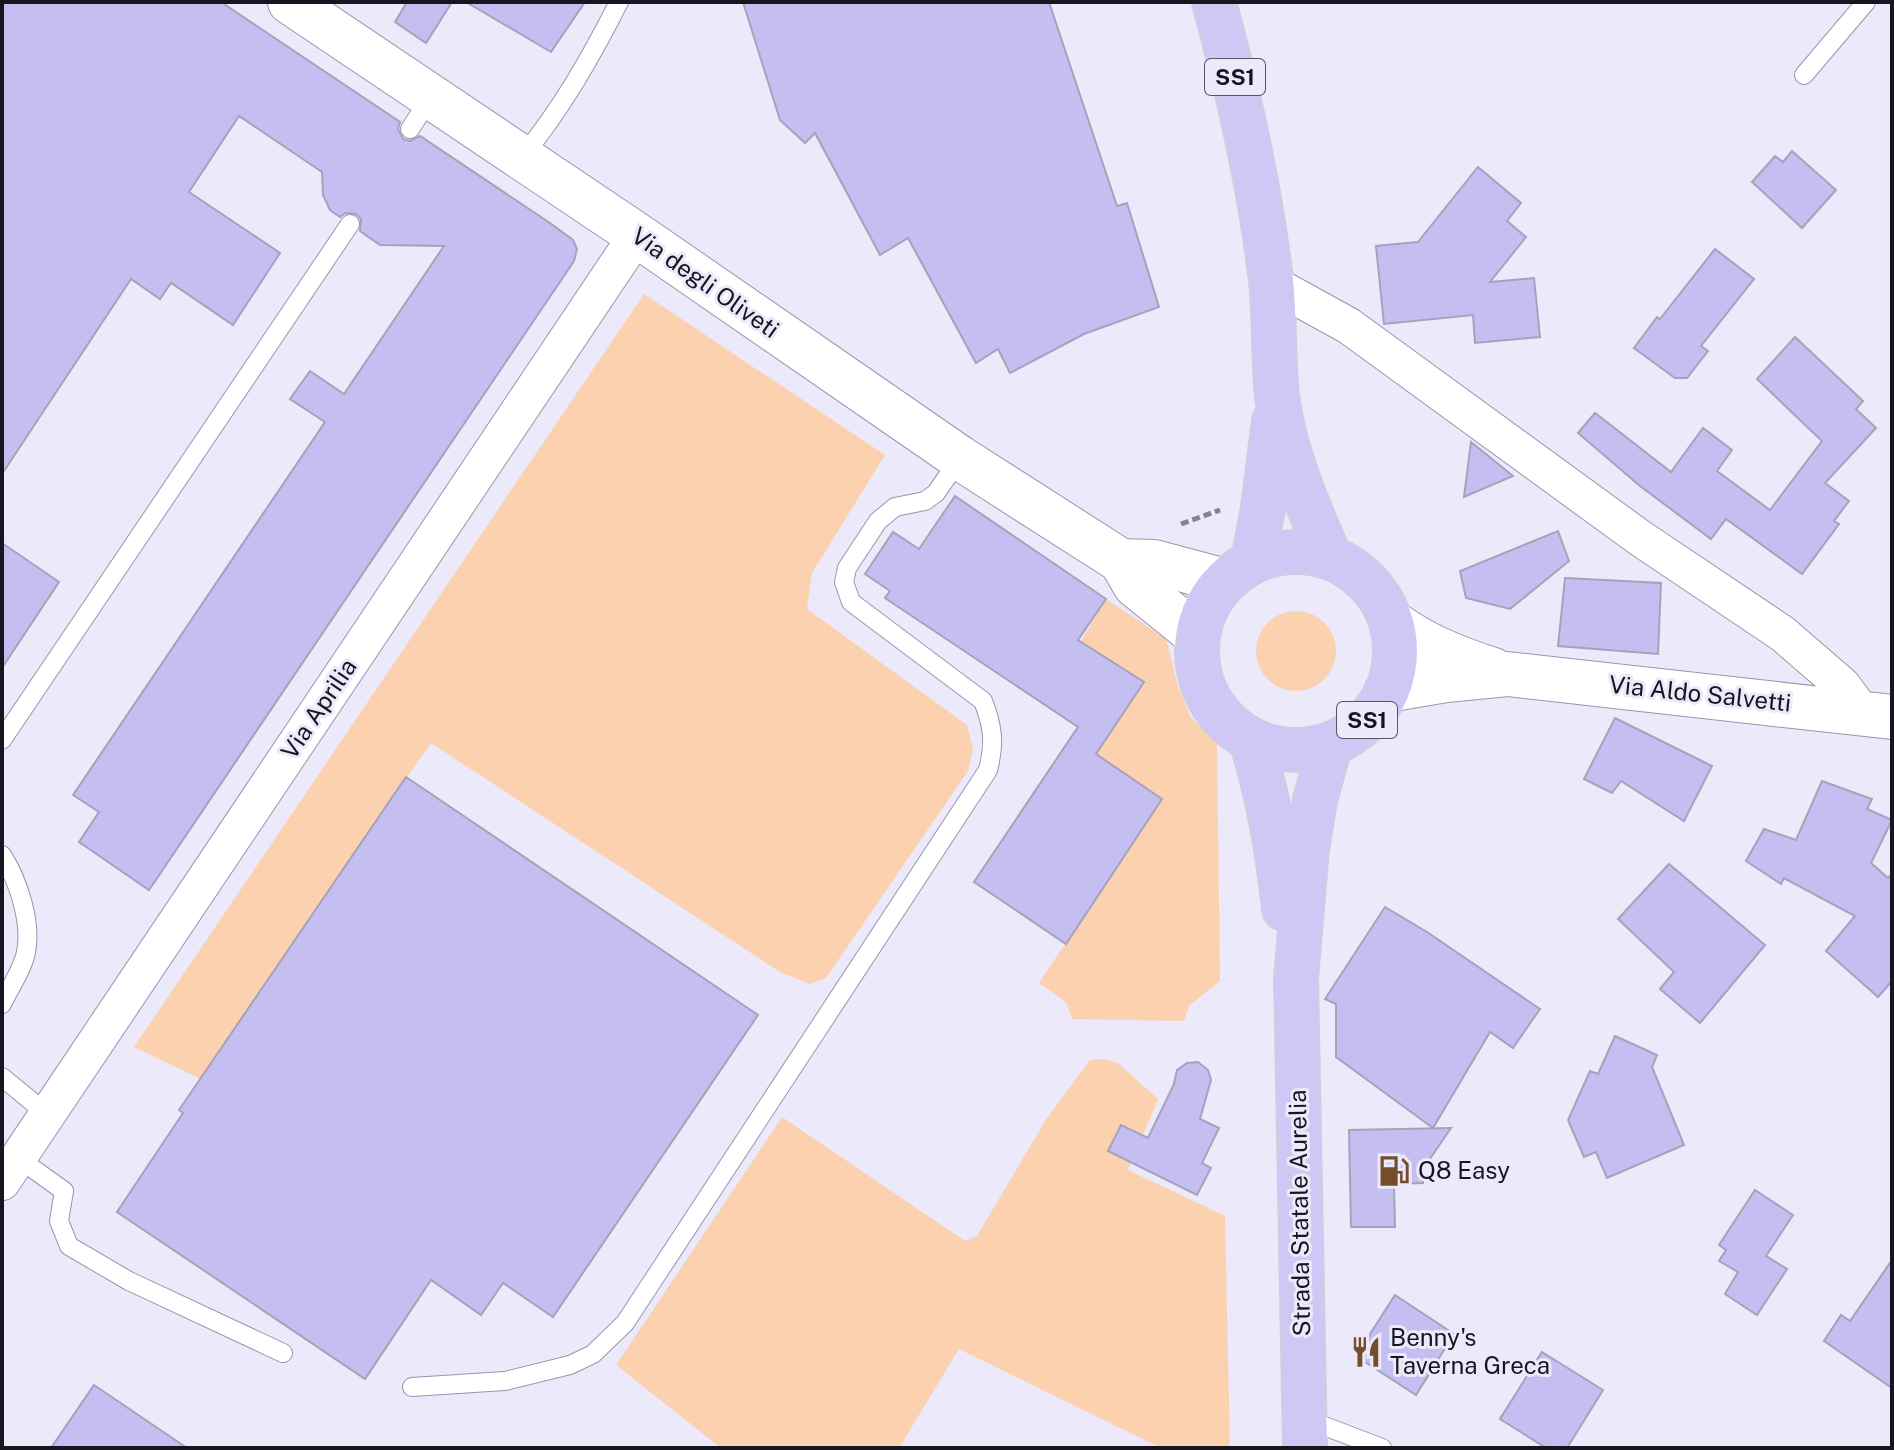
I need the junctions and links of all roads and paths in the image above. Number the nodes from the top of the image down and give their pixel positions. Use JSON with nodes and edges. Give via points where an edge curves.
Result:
{"nodes":[{"id":1,"x":290,"y":2,"type":"edge"},
{"id":2,"x":619,"y":2,"type":"edge"},
{"id":3,"x":1214,"y":2,"type":"edge"},
{"id":4,"x":1866,"y":2,"type":"edge"},
{"id":5,"x":1804,"y":75,"type":"dead end"},
{"id":6,"x":521,"y":158,"type":"junction"},
{"id":7,"x":350,"y":224,"type":"dead end"},
{"id":8,"x":637,"y":235,"type":"junction"},
{"id":9,"x":1271,"y":283,"type":"junction"},
{"id":10,"x":1277,"y":399,"type":"junction"},
{"id":11,"x":960,"y":458,"type":"junction"},
{"id":12,"x":1226,"y":508,"type":"dead end"},
{"id":13,"x":1168,"y":528,"type":"dead end"},
{"id":14,"x":1330,"y":557,"type":"junction"},
{"id":15,"x":1121,"y":561,"type":"junction"},
{"id":16,"x":1239,"y":571,"type":"junction"},
{"id":17,"x":1392,"y":622,"type":"junction"},
{"id":18,"x":1197,"y":635,"type":"junction"},
{"id":19,"x":1507,"y":674,"type":"junction"},
{"id":20,"x":1387,"y":690,"type":"junction"},
{"id":21,"x":1884,"y":714,"type":"edge"},
{"id":22,"x":2,"y":740,"type":"edge"},
{"id":23,"x":1251,"y":740,"type":"junction"},
{"id":24,"x":1330,"y":745,"type":"junction"},
{"id":25,"x":2,"y":855,"type":"edge"},
{"id":26,"x":1296,"y":978,"type":"junction"},
{"id":27,"x":2,"y":1004,"type":"edge"},
{"id":28,"x":2,"y":1077,"type":"edge"},
{"id":29,"x":47,"y":1114,"type":"junction"},
{"id":30,"x":10,"y":1170,"type":"edge"},
{"id":31,"x":283,"y":1353,"type":"dead end"},
{"id":32,"x":412,"y":1387,"type":"dead end"},
{"id":33,"x":1304,"y":1433,"type":"edge"},
{"id":34,"x":1382,"y":1448,"type":"edge"}],
"edges":[{"from":1,"to":6,"type":"main road","name":"Via degli Oliveti","via":[[420,113]]},
{"from":2,"to":6,"type":"lane","via":[[550,122]]},
{"from":3,"to":9,"type":"main road","number":"SS1","via":[[1252,154]]},
{"from":4,"to":5,"type":"lane"},
{"from":6,"to":8,"type":"main road","name":"Via degli Oliveti"},
{"from":7,"to":22,"type":"lane"},
{"from":8,"to":11,"type":"main road","name":"Via degli Oliveti"},
{"from":8,"to":29,"type":"street","name":"Via Aprilia"},
{"from":9,"to":10,"type":"main road","number":"SS1"},
{"from":9,"to":21,"type":"street","via":[[1349,326],[1640,538],[1783,634]]},
{"from":10,"to":14,"type":"main road","number":"SS1","via":[[1309,509]]},
{"from":10,"to":16,"type":"main road","number":"SS1","via":[[1263,508]]},
{"from":11,"to":15,"type":"main road","name":"Via degli Oliveti"},
{"from":11,"to":32,"type":"lane","via":[[936,493],[925,501],[895,507],[878,521],[847,568],[844,582],[851,602],[983,701],[994,747],[988,770],[625,1323],[593,1354],[570,1365],[505,1381]]},
{"from":12,"to":13,"type":"path"},
{"from":14,"to":16,"type":"main road","number":"SS1","via":[[1278,553]]},
{"from":14,"to":17,"type":"main road","number":"SS1","via":[[1357,572],[1378,594]]},
{"from":15,"to":16,"type":"main road","name":"Via degli Oliveti"},
{"from":15,"to":18,"type":"main road","name":"Via degli Oliveti","via":[[1135,585]]},
{"from":16,"to":18,"type":"main road","number":"SS1","via":[[1207,606]]},
{"from":17,"to":19,"type":"main road","name":"Via Aldo Salvetti","via":[[1454,658]]},
{"from":17,"to":20,"type":"main road","number":"SS1","via":[[1394,668]]},
{"from":18,"to":23,"type":"main road","number":"SS1","via":[[1197,666],[1207,696],[1226,722]]},
{"from":19,"to":20,"type":"main road","name":"Via Aldo Salvetti"},
{"from":19,"to":21,"type":"main road","name":"Via Aldo Salvetti"},
{"from":20,"to":24,"type":"main road","number":"SS1","via":[[1374,714]]},
{"from":23,"to":24,"type":"main road","number":"SS1","via":[[1303,751]]},
{"from":23,"to":26,"type":"main road","name":"Strada Statale Aurelia","number":"SS1","via":[[1266,797]]},
{"from":24,"to":26,"type":"main road","name":"Strada Statale Aurelia","number":"SS1","via":[[1307,849]]},
{"from":25,"to":27,"type":"lane","via":[[26,917],[26,953]]},
{"from":26,"to":33,"type":"main road","name":"Strada Statale Aurelia","number":"SS1"},
{"from":28,"to":29,"type":"lane"},
{"from":29,"to":30,"type":"street","name":"Via Aprilia"},
{"from":30,"to":31,"type":"lane","via":[[64,1191],[59,1221],[69,1246],[129,1281]]},
{"from":33,"to":34,"type":"lane"}]}
